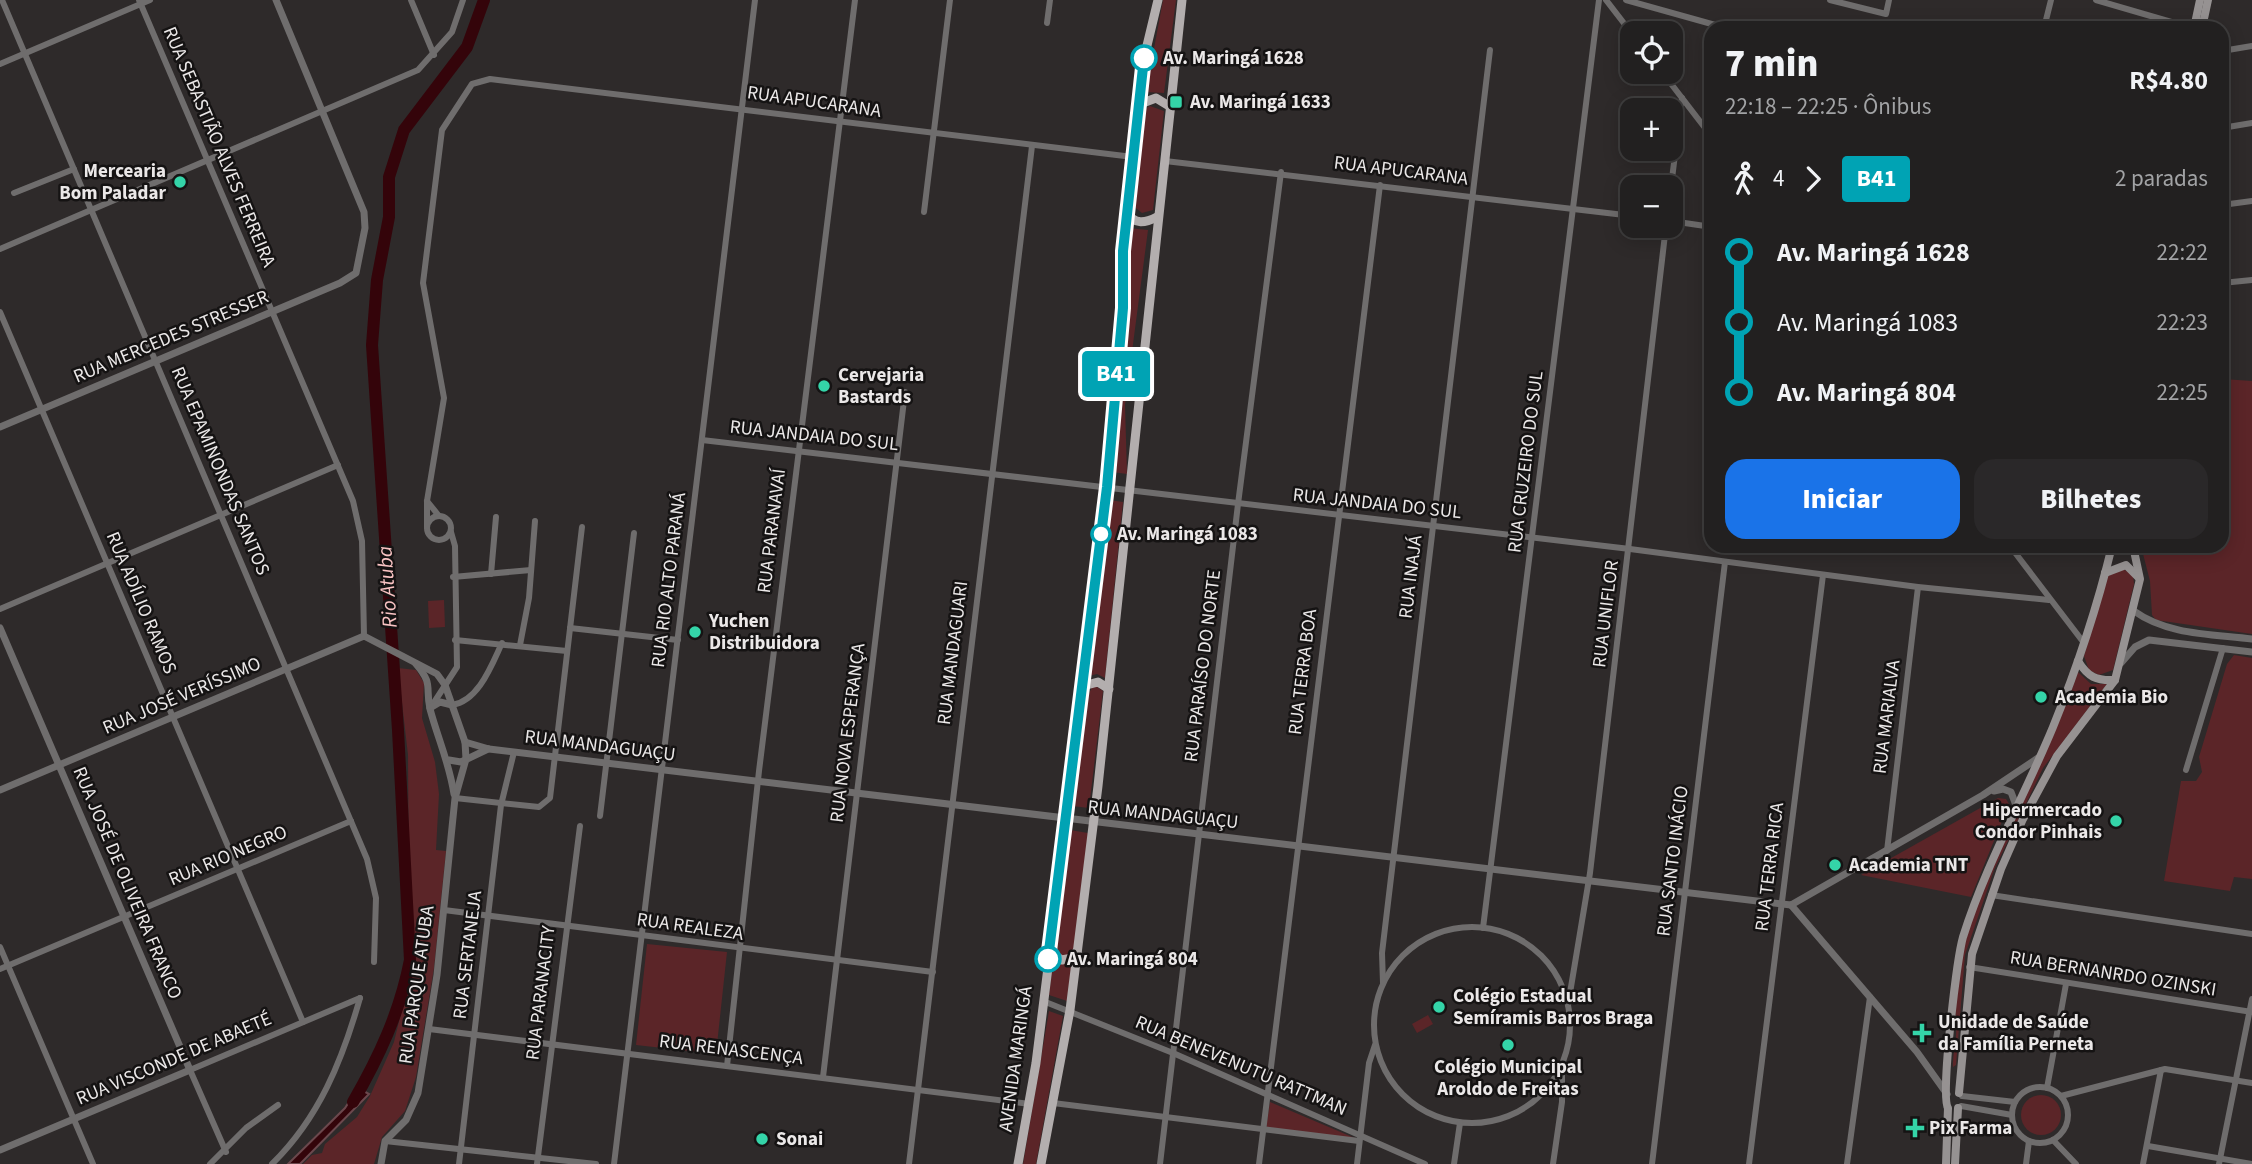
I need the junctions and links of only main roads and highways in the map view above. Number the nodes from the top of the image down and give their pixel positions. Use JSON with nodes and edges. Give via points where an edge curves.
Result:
{"nodes":[{"id":1,"x":1158,"y":0,"type":"edge"},
{"id":2,"x":1182,"y":0,"type":"edge"},
{"id":3,"x":2200,"y":0,"type":"edge"},
{"id":4,"x":2208,"y":0,"type":"edge"},
{"id":5,"x":2195,"y":21,"type":"edge"},
{"id":6,"x":2204,"y":21,"type":"edge"},
{"id":7,"x":1140,"y":104,"type":"junction"},
{"id":8,"x":1169,"y":106,"type":"junction"},
{"id":9,"x":1127,"y":213,"type":"junction"},
{"id":10,"x":1157,"y":217,"type":"junction"},
{"id":11,"x":2110,"y":553,"type":"edge"},
{"id":12,"x":2134,"y":553,"type":"edge"},
{"id":13,"x":2105,"y":573,"type":"junction"},
{"id":14,"x":2140,"y":581,"type":"junction"},
{"id":15,"x":2078,"y":661,"type":"junction"},
{"id":16,"x":2115,"y":680,"type":"junction"},
{"id":17,"x":1083,"y":686,"type":"junction"},
{"id":18,"x":1109,"y":689,"type":"junction"},
{"id":19,"x":1050,"y":945,"type":"junction"},
{"id":20,"x":1077,"y":949,"type":"junction"},
{"id":21,"x":1947,"y":1067,"type":"junction"},
{"id":22,"x":1962,"y":1070,"type":"junction"},
{"id":23,"x":1947,"y":1094,"type":"junction"},
{"id":24,"x":1960,"y":1095,"type":"junction"},
{"id":25,"x":1959,"y":1107,"type":"junction"},
{"id":26,"x":1948,"y":1108,"type":"junction"},
{"id":27,"x":1018,"y":1164,"type":"edge"},
{"id":28,"x":1041,"y":1164,"type":"edge"},
{"id":29,"x":1946,"y":1164,"type":"edge"},
{"id":30,"x":1955,"y":1164,"type":"edge"}],
"edges":[{"from":1,"to":7,"type":"main road","name":"AVENIDA MARINGÁ","via":[[1144,58]]},
{"from":2,"to":8,"type":"main road"},
{"from":3,"to":5,"type":"main road"},
{"from":4,"to":6,"type":"main road"},
{"from":7,"to":8,"type":"main road","via":[[1157,98]]},
{"from":7,"to":9,"type":"main road","name":"AVENIDA MARINGÁ"},
{"from":8,"to":10,"type":"main road"},
{"from":9,"to":10,"type":"main road","via":[[1141,223]]},
{"from":9,"to":17,"type":"main road","name":"AVENIDA MARINGÁ","via":[[1107,487]]},
{"from":10,"to":18,"type":"main road"},
{"from":11,"to":13,"type":"main road"},
{"from":12,"to":14,"type":"main road"},
{"from":13,"to":14,"type":"main road","via":[[2126,565]]},
{"from":13,"to":15,"type":"main road"},
{"from":14,"to":16,"type":"main road"},
{"from":15,"to":16,"type":"main road","via":[[2097,680]]},
{"from":15,"to":21,"type":"main road","via":[[1963,937]]},
{"from":16,"to":22,"type":"main road","via":[[2049,769],[1991,895],[1969,967]]},
{"from":17,"to":18,"type":"main road","via":[[1098,682]]},
{"from":17,"to":19,"type":"main road","name":"AVENIDA MARINGÁ"},
{"from":18,"to":20,"type":"main road"},
{"from":19,"to":20,"type":"main road","via":[[1053,955],[1062,961],[1072,958]]},
{"from":19,"to":27,"type":"main road","name":"AVENIDA MARINGÁ"},
{"from":20,"to":28,"type":"main road"},
{"from":21,"to":22,"type":"main road"},
{"from":21,"to":23,"type":"main road"},
{"from":22,"to":24,"type":"main road"},
{"from":23,"to":24,"type":"main road"},
{"from":23,"to":26,"type":"main road"},
{"from":24,"to":25,"type":"main road"},
{"from":25,"to":26,"type":"main road"},
{"from":25,"to":30,"type":"main road"},
{"from":26,"to":29,"type":"main road"}]}
